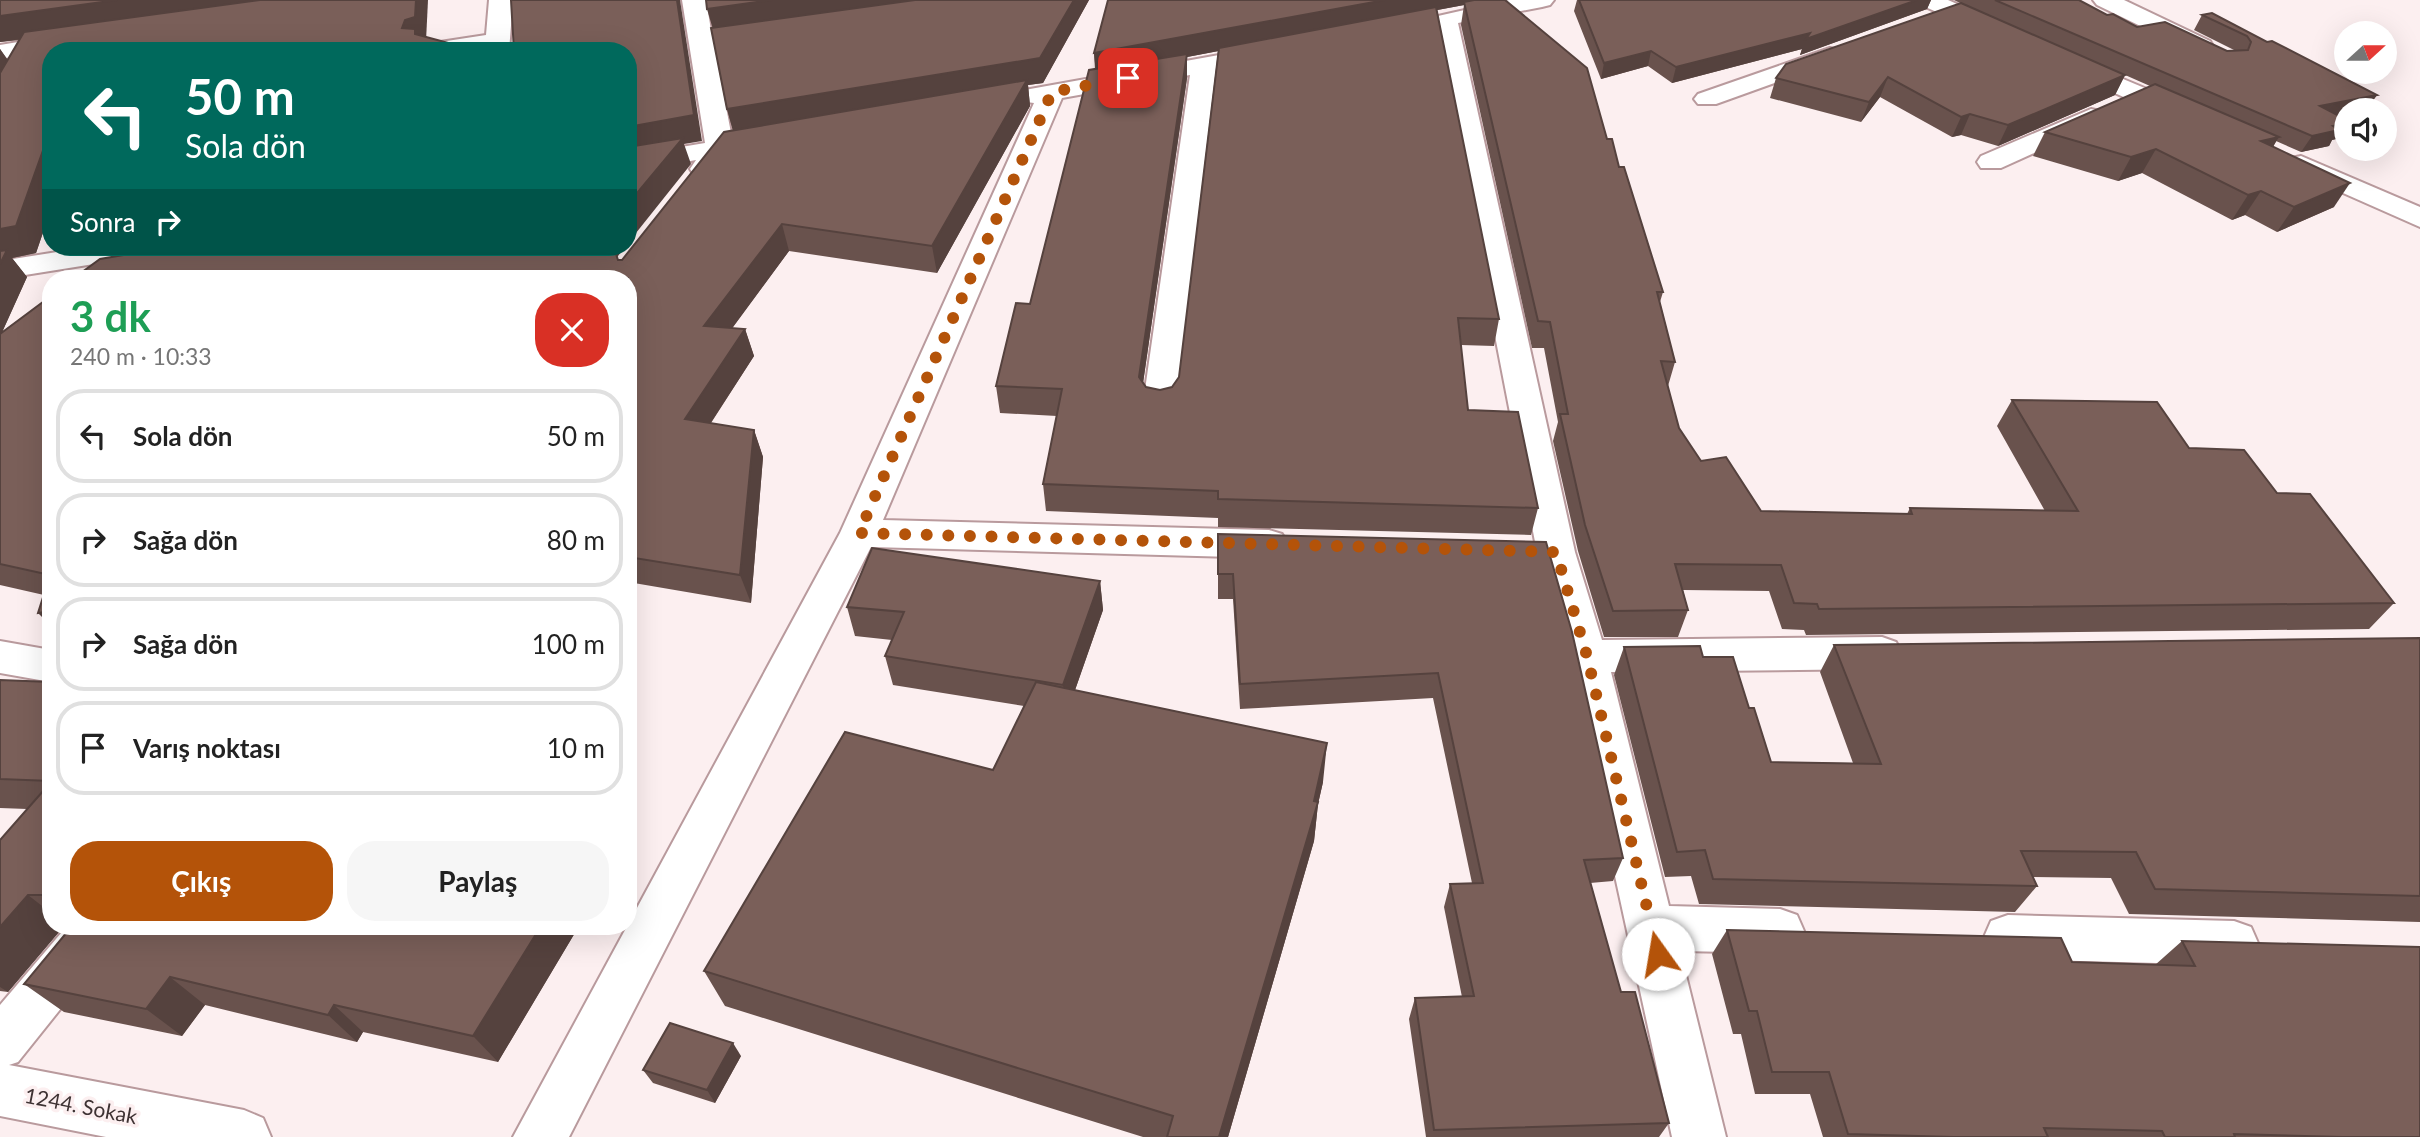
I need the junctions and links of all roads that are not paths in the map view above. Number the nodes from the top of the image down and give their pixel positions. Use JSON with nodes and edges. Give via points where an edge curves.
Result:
{"nodes":[{"id":1,"x":501,"y":0,"type":"edge"},
{"id":2,"x":694,"y":0,"type":"edge"},
{"id":3,"x":1542,"y":0,"type":"edge"},
{"id":4,"x":1929,"y":0,"type":"edge"},
{"id":5,"x":2105,"y":0,"type":"edge"},
{"id":6,"x":1954,"y":11,"type":"junction"},
{"id":7,"x":1915,"y":25,"type":"edge"},
{"id":8,"x":783,"y":33,"type":"edge"},
{"id":9,"x":95,"y":37,"type":"edge"},
{"id":10,"x":2016,"y":39,"type":"edge"},
{"id":11,"x":63,"y":42,"type":"edge"},
{"id":12,"x":497,"y":42,"type":"edge"},
{"id":13,"x":704,"y":44,"type":"junction"},
{"id":14,"x":42,"y":45,"type":"edge"},
{"id":15,"x":1298,"y":48,"type":"edge"},
{"id":16,"x":1850,"y":48,"type":"edge"},
{"id":17,"x":2216,"y":53,"type":"edge"},
{"id":18,"x":2053,"y":56,"type":"edge"},
{"id":19,"x":9,"y":60,"type":"edge"},
{"id":20,"x":1204,"y":65,"type":"junction"},
{"id":21,"x":1052,"y":92,"type":"junction"},
{"id":22,"x":2141,"y":95,"type":"junction"},
{"id":23,"x":1707,"y":99,"type":"dead end"},
{"id":24,"x":999,"y":101,"type":"edge"},
{"id":25,"x":2203,"y":123,"type":"edge"},
{"id":26,"x":786,"y":137,"type":"edge"},
{"id":27,"x":720,"y":149,"type":"junction"},
{"id":28,"x":2280,"y":155,"type":"edge"},
{"id":29,"x":1991,"y":162,"type":"dead end"},
{"id":30,"x":637,"y":163,"type":"edge"},
{"id":31,"x":686,"y":192,"type":"edge"},
{"id":32,"x":2420,"y":218,"type":"edge"},
{"id":33,"x":83,"y":256,"type":"edge"},
{"id":34,"x":0,"y":270,"type":"edge"},
{"id":35,"x":1160,"y":404,"type":"edge"},
{"id":36,"x":859,"y":533,"type":"junction"},
{"id":37,"x":1305,"y":545,"type":"edge"},
{"id":38,"x":1515,"y":551,"type":"edge"},
{"id":39,"x":1556,"y":552,"type":"junction"},
{"id":40,"x":1920,"y":653,"type":"edge"},
{"id":41,"x":1587,"y":656,"type":"junction"},
{"id":42,"x":0,"y":657,"type":"edge"},
{"id":43,"x":42,"y":664,"type":"edge"},
{"id":44,"x":1652,"y":928,"type":"junction"},
{"id":45,"x":1820,"y":932,"type":"edge"},
{"id":46,"x":90,"y":935,"type":"edge"},
{"id":47,"x":1959,"y":936,"type":"edge"},
{"id":48,"x":2280,"y":944,"type":"edge"},
{"id":49,"x":0,"y":1044,"type":"edge"},
{"id":50,"x":0,"y":1090,"type":"edge"},
{"id":51,"x":244,"y":1137,"type":"edge"},
{"id":52,"x":540,"y":1137,"type":"edge"},
{"id":53,"x":1699,"y":1137,"type":"edge"}],
"edges":[{"from":1,"to":12,"type":"street"},
{"from":2,"to":13,"type":"street"},
{"from":3,"to":39,"type":"street","via":[[1433,23]]},
{"from":4,"to":6,"type":"street"},
{"from":5,"to":17,"type":"street"},
{"from":6,"to":7,"type":"street"},
{"from":6,"to":10,"type":"street"},
{"from":8,"to":13,"type":"street"},
{"from":9,"to":11,"type":"street"},
{"from":13,"to":27,"type":"street"},
{"from":14,"to":19,"type":"street"},
{"from":15,"to":20,"type":"street"},
{"from":16,"to":23,"type":"street"},
{"from":18,"to":22,"type":"street"},
{"from":20,"to":21,"type":"street"},
{"from":20,"to":35,"type":"street"},
{"from":21,"to":24,"type":"street"},
{"from":21,"to":36,"type":"street"},
{"from":22,"to":25,"type":"street"},
{"from":22,"to":29,"type":"street"},
{"from":26,"to":27,"type":"street"},
{"from":27,"to":30,"type":"street"},
{"from":27,"to":31,"type":"street"},
{"from":28,"to":32,"type":"street"},
{"from":33,"to":34,"type":"street"},
{"from":36,"to":37,"type":"street"},
{"from":36,"to":52,"type":"street"},
{"from":38,"to":39,"type":"street"},
{"from":39,"to":41,"type":"street"},
{"from":40,"to":41,"type":"street"},
{"from":41,"to":44,"type":"street"},
{"from":42,"to":43,"type":"street"},
{"from":44,"to":45,"type":"street"},
{"from":44,"to":53,"type":"street"},
{"from":46,"to":49,"type":"street"},
{"from":47,"to":48,"type":"street"},
{"from":50,"to":51,"type":"street","name":"1244. Sokak"}]}
